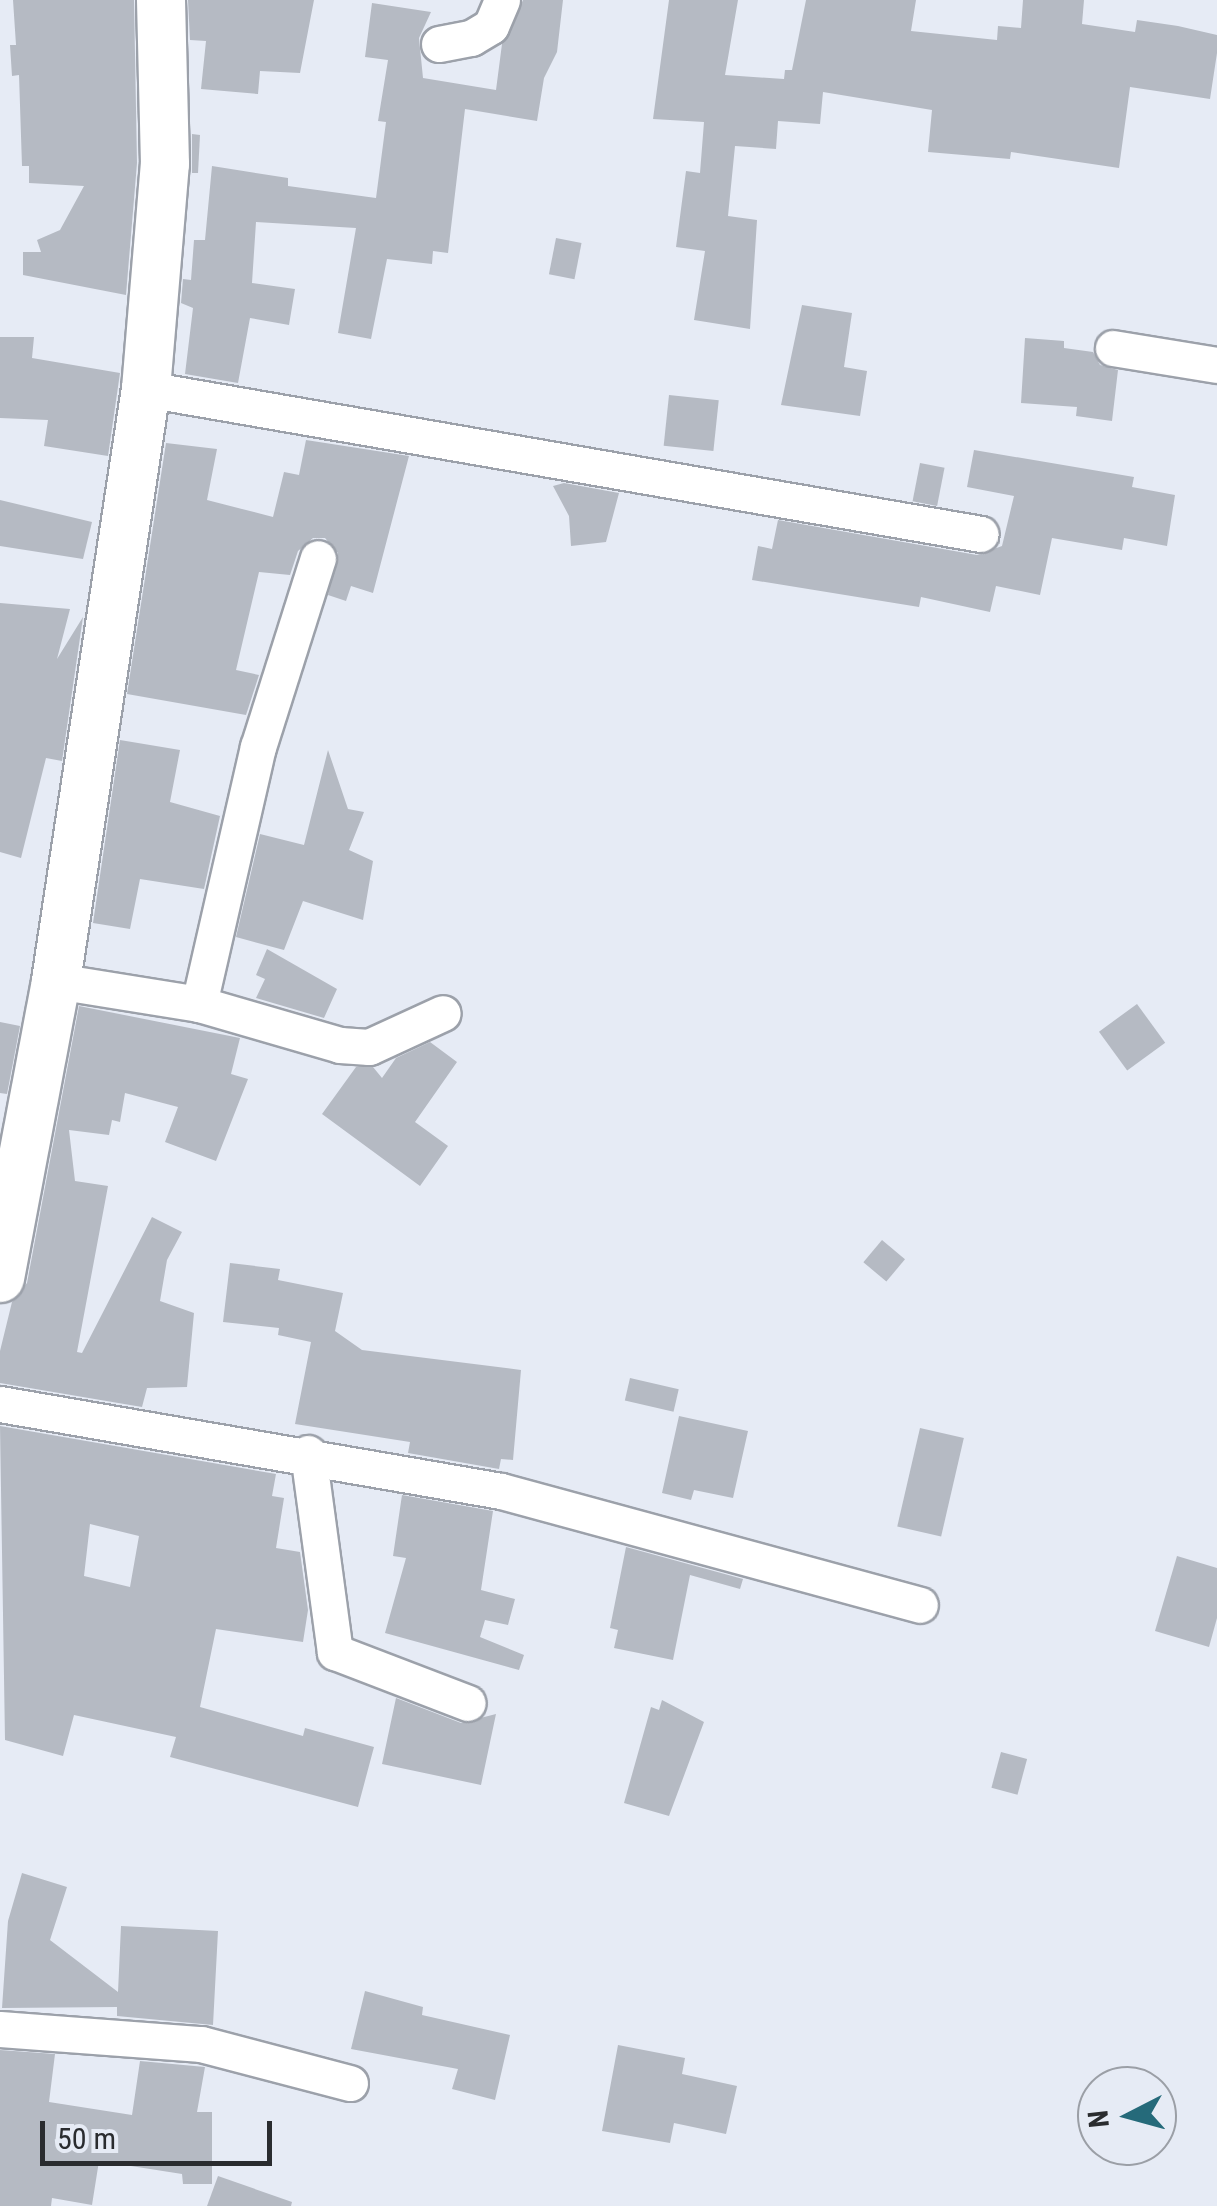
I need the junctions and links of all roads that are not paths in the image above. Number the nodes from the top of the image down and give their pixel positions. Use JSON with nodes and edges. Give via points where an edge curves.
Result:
{"nodes":[{"id":1,"x":160,"y":0,"type":"edge"},
{"id":2,"x":502,"y":0,"type":"edge"},
{"id":3,"x":439,"y":44,"type":"dead end"},
{"id":4,"x":1113,"y":348,"type":"dead end"},
{"id":5,"x":1217,"y":366,"type":"edge"},
{"id":6,"x":146,"y":388,"type":"junction"},
{"id":7,"x":982,"y":534,"type":"dead end"},
{"id":8,"x":318,"y":558,"type":"dead end"},
{"id":9,"x":56,"y":981,"type":"junction"},
{"id":10,"x":200,"y":1004,"type":"junction"},
{"id":11,"x":443,"y":1013,"type":"dead end"},
{"id":12,"x":0,"y":1278,"type":"edge"},
{"id":13,"x":0,"y":1404,"type":"edge"},
{"id":14,"x":308,"y":1453,"type":"junction"},
{"id":15,"x":920,"y":1605,"type":"dead end"},
{"id":16,"x":468,"y":1703,"type":"dead end"},
{"id":17,"x":0,"y":2029,"type":"edge"},
{"id":18,"x":350,"y":2084,"type":"dead end"}],
"edges":[{"from":1,"to":6,"type":"street","via":[[164,164]]},
{"from":2,"to":3,"type":"street","via":[[491,26],[472,38]]},
{"from":4,"to":5,"type":"street"},
{"from":6,"to":7,"type":"street"},
{"from":6,"to":9,"type":"street"},
{"from":8,"to":10,"type":"street","via":[[258,747]]},
{"from":9,"to":10,"type":"street"},
{"from":9,"to":12,"type":"street"},
{"from":10,"to":11,"type":"street","via":[[340,1045],[369,1047]]},
{"from":13,"to":14,"type":"street"},
{"from":14,"to":15,"type":"street","via":[[501,1491]]},
{"from":14,"to":16,"type":"street","via":[[335,1652]]},
{"from":17,"to":18,"type":"street","via":[[202,2044]]}]}
